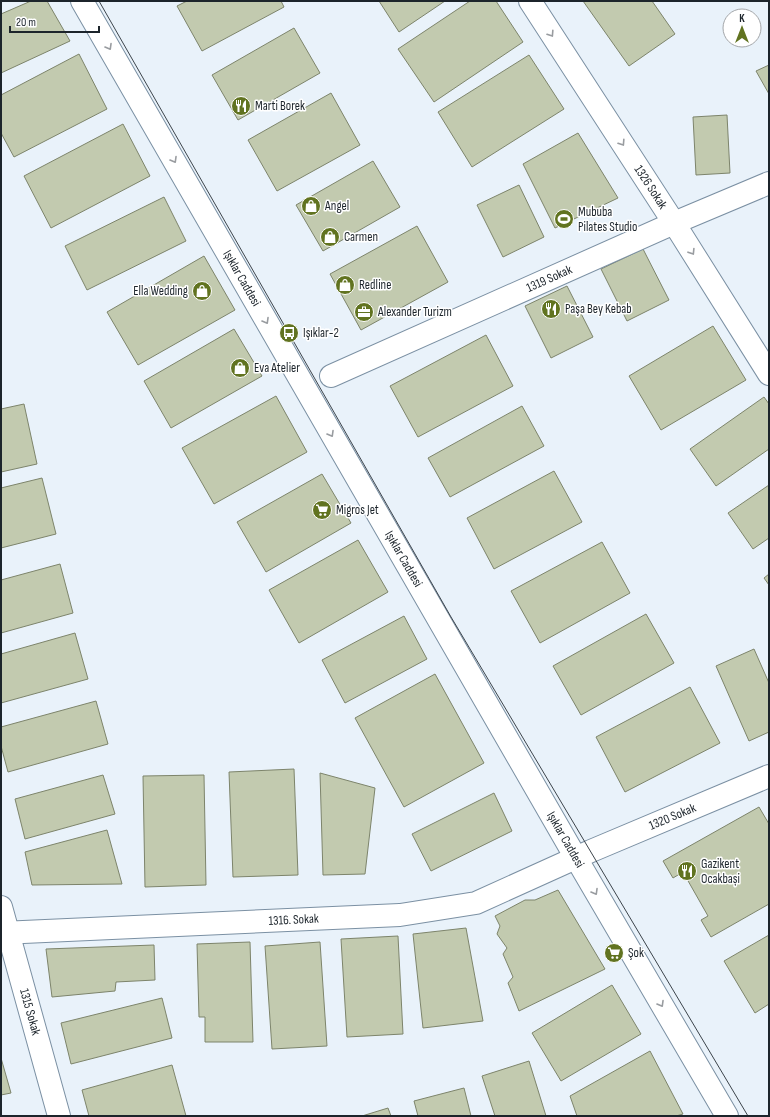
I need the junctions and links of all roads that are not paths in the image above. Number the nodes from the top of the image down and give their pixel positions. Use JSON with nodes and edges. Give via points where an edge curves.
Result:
{"nodes":[{"id":1,"x":82,"y":1,"type":"edge"},
{"id":2,"x":530,"y":1,"type":"edge"},
{"id":3,"x":769,"y":183,"type":"edge"},
{"id":4,"x":674,"y":223,"type":"junction"},
{"id":5,"x":769,"y":374,"type":"edge"},
{"id":6,"x":331,"y":376,"type":"dead end"},
{"id":7,"x":769,"y":776,"type":"edge"},
{"id":8,"x":576,"y":858,"type":"junction"},
{"id":9,"x":1,"y":908,"type":"edge"},
{"id":10,"x":5,"y":933,"type":"edge"},
{"id":11,"x":59,"y":1116,"type":"edge"},
{"id":12,"x":727,"y":1116,"type":"edge"}],
"edges":[{"from":1,"to":8,"type":"street","name":"Işıklar Caddesi","one_way":true},
{"from":2,"to":4,"type":"street","name":"1326 Sokak","one_way":true},
{"from":3,"to":4,"type":"street","name":"1319 Sokak"},
{"from":4,"to":5,"type":"street","name":"1326 Sokak","one_way":true},
{"from":4,"to":6,"type":"street","name":"1319 Sokak"},
{"from":7,"to":8,"type":"street","name":"1320 Sokak"},
{"from":8,"to":10,"type":"street","name":"1316. Sokak","via":[[476,903],[400,914]]},
{"from":8,"to":12,"type":"street","name":"Işıklar Caddesi","one_way":true},
{"from":9,"to":10,"type":"street","name":"1315 Sokak"},
{"from":10,"to":11,"type":"street","name":"1315 Sokak"}]}
